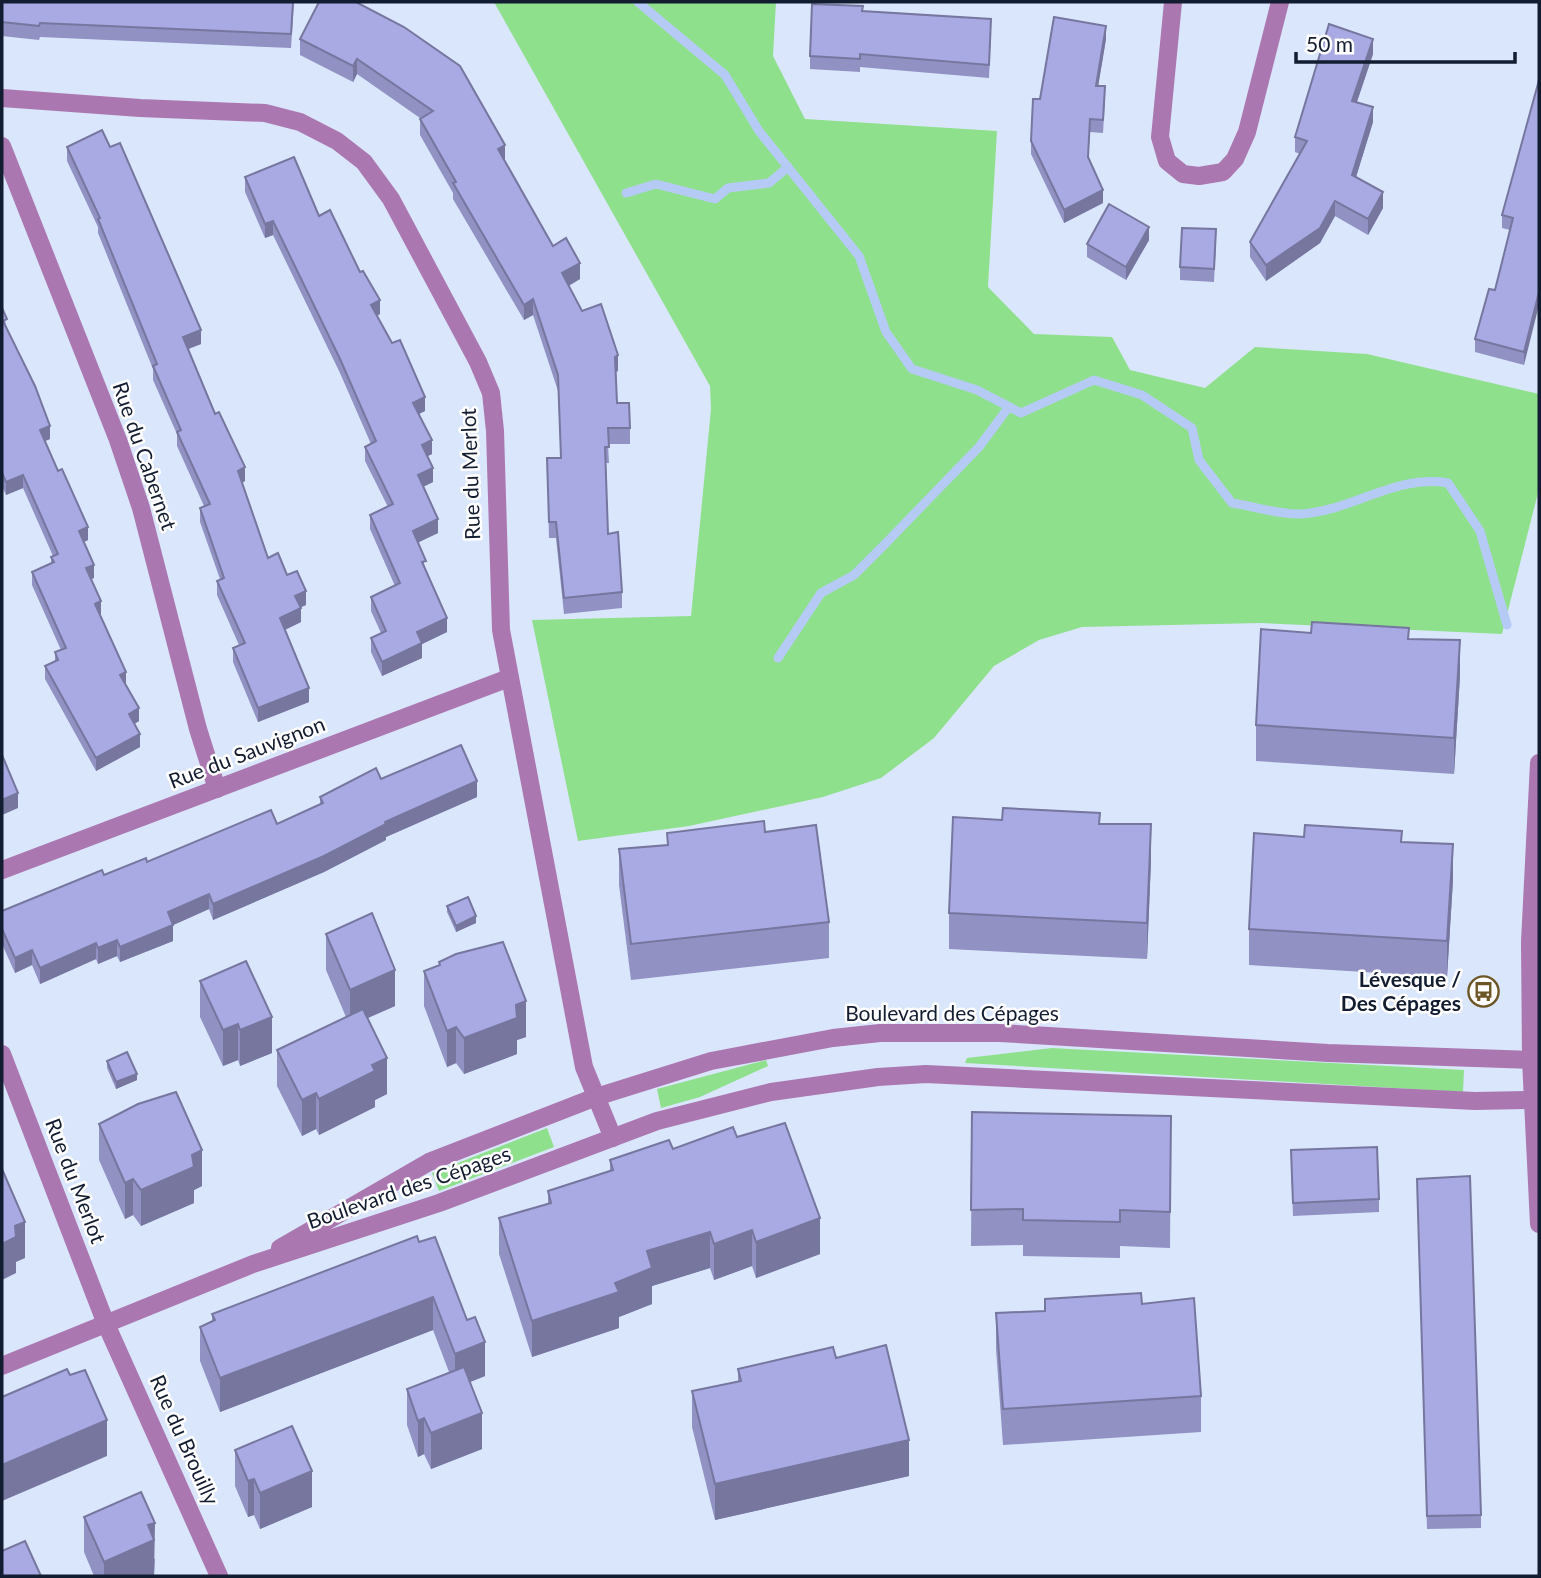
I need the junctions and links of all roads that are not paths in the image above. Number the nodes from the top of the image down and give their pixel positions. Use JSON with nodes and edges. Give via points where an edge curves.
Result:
{"nodes":[{"id":1,"x":1174,"y":2,"type":"edge"},
{"id":2,"x":1280,"y":2,"type":"edge"},
{"id":3,"x":2,"y":98,"type":"edge"},
{"id":4,"x":2,"y":146,"type":"edge"},
{"id":5,"x":509,"y":678,"type":"junction"},
{"id":6,"x":1539,"y":763,"type":"edge"},
{"id":7,"x":217,"y":789,"type":"junction"},
{"id":8,"x":2,"y":870,"type":"edge"},
{"id":9,"x":2,"y":1054,"type":"edge"},
{"id":10,"x":1531,"y":1060,"type":"junction"},
{"id":11,"x":596,"y":1097,"type":"junction"},
{"id":12,"x":1533,"y":1100,"type":"junction"},
{"id":13,"x":613,"y":1138,"type":"junction"},
{"id":14,"x":1539,"y":1224,"type":"edge"},
{"id":15,"x":253,"y":1264,"type":"junction"},
{"id":16,"x":106,"y":1324,"type":"junction"},
{"id":17,"x":2,"y":1366,"type":"edge"},
{"id":18,"x":219,"y":1576,"type":"edge"}],
"edges":[{"from":1,"to":2,"type":"street","via":[[1160,137],[1167,162],[1183,174],[1199,176],[1223,172],[1235,159],[1247,132]]},
{"from":3,"to":5,"type":"street","name":"Rue du Merlot","via":[[265,113],[300,122],[364,162],[391,199],[491,393],[501,630]]},
{"from":4,"to":7,"type":"street","name":"Rue du Cabernet","via":[[141,508]]},
{"from":5,"to":7,"type":"street","name":"Rue du Sauvignon"},
{"from":5,"to":11,"type":"street","name":"Rue du Merlot","via":[[584,1067]]},
{"from":6,"to":10,"type":"street","via":[[1531,917]]},
{"from":7,"to":8,"type":"street","name":"Rue du Sauvignon"},
{"from":9,"to":16,"type":"street","name":"Rue du Merlot"},
{"from":10,"to":11,"type":"street","name":"Boulevard des Cépages","via":[[1000,1033],[880,1033],[760,1051],[682,1069]]},
{"from":10,"to":12,"type":"street"},
{"from":11,"to":13,"type":"street","name":"Rue du Merlot"},
{"from":11,"to":15,"type":"street","name":"Boulevard des Cépages","via":[[429,1162]]},
{"from":12,"to":13,"type":"street","name":"Boulevard des Cépages","via":[[926,1074],[771,1092],[718,1103]]},
{"from":12,"to":14,"type":"street"},
{"from":13,"to":15,"type":"street","name":"Boulevard des Cépages","via":[[439,1203]]},
{"from":15,"to":16,"type":"street","name":"Boulevard des Cépages"},
{"from":16,"to":17,"type":"street","name":"Boulevard des Cépages"},
{"from":16,"to":18,"type":"street","name":"Rue du Brouilly"}]}
